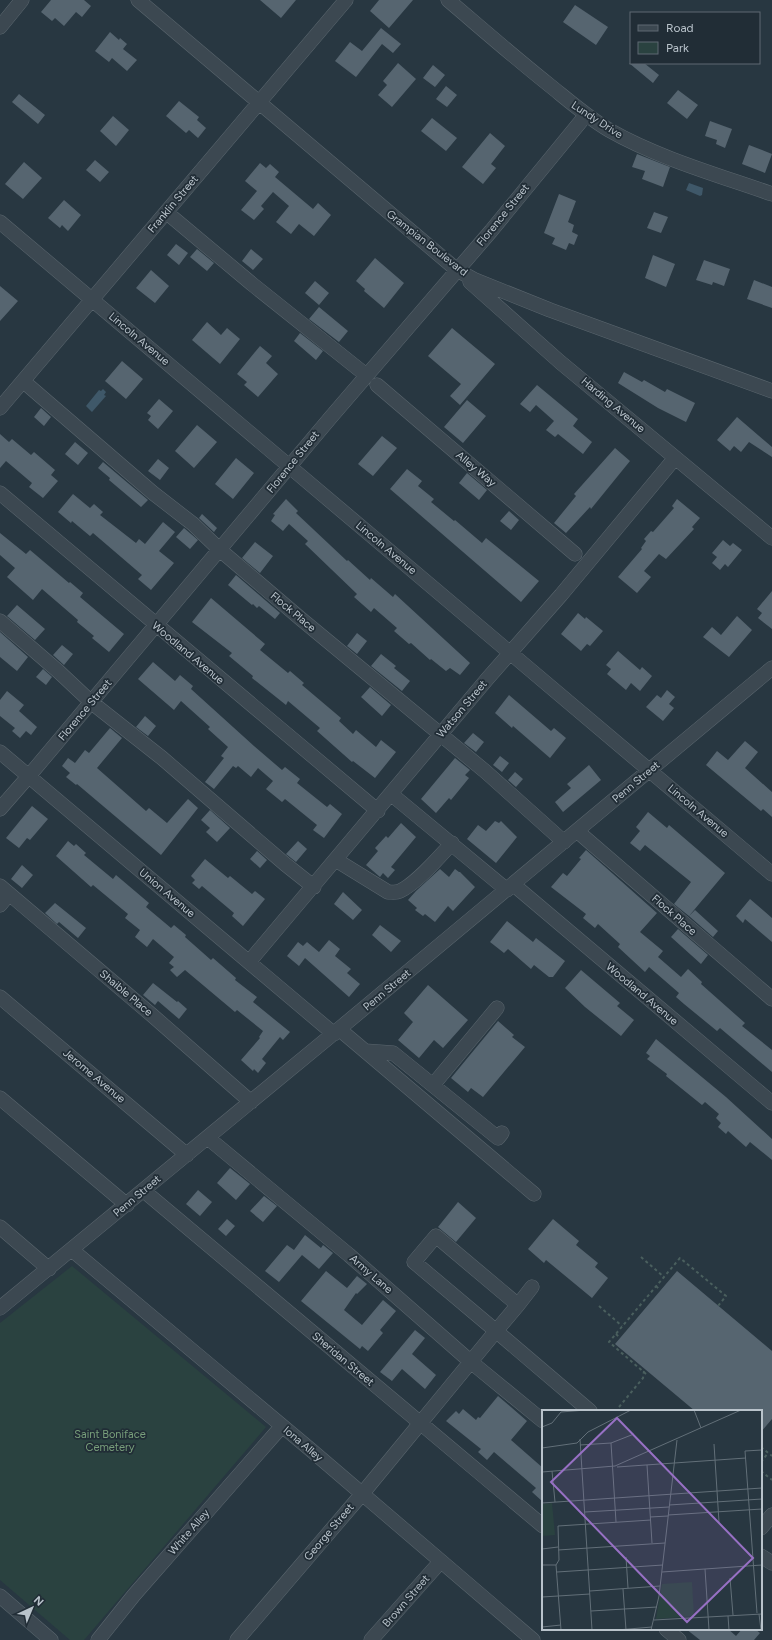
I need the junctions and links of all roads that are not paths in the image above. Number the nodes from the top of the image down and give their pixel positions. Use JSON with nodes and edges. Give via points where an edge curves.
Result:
{"nodes":[{"id":1,"x":22,"y":0,"type":"edge"},
{"id":2,"x":138,"y":0,"type":"edge"},
{"id":3,"x":346,"y":0,"type":"edge"},
{"id":4,"x":448,"y":0,"type":"edge"},
{"id":5,"x":0,"y":27,"type":"edge"},
{"id":6,"x":259,"y":103,"type":"junction"},
{"id":7,"x":586,"y":115,"type":"junction"},
{"id":8,"x":772,"y":194,"type":"edge"},
{"id":9,"x":166,"y":212,"type":"junction"},
{"id":10,"x":0,"y":222,"type":"edge"},
{"id":11,"x":457,"y":270,"type":"junction"},
{"id":12,"x":93,"y":300,"type":"junction"},
{"id":13,"x":372,"y":380,"type":"junction"},
{"id":14,"x":23,"y":382,"type":"junction"},
{"id":15,"x":772,"y":391,"type":"edge"},
{"id":16,"x":0,"y":408,"type":"edge"},
{"id":17,"x":675,"y":458,"type":"junction"},
{"id":18,"x":290,"y":467,"type":"junction"},
{"id":19,"x":0,"y":493,"type":"edge"},
{"id":20,"x":772,"y":538,"type":"edge"},
{"id":21,"x":220,"y":550,"type":"junction"},
{"id":22,"x":574,"y":554,"type":"dead end"},
{"id":23,"x":0,"y":621,"type":"edge"},
{"id":24,"x":156,"y":625,"type":"junction"},
{"id":25,"x":511,"y":653,"type":"junction"},
{"id":26,"x":772,"y":668,"type":"edge"},
{"id":27,"x":92,"y":702,"type":"junction"},
{"id":28,"x":440,"y":735,"type":"junction"},
{"id":29,"x":0,"y":752,"type":"edge"},
{"id":30,"x":650,"y":770,"type":"junction"},
{"id":31,"x":28,"y":777,"type":"junction"},
{"id":32,"x":391,"y":794,"type":"junction"},
{"id":33,"x":0,"y":809,"type":"edge"},
{"id":34,"x":378,"y":811,"type":"junction"},
{"id":35,"x":577,"y":831,"type":"junction"},
{"id":36,"x":564,"y":842,"type":"junction"},
{"id":37,"x":452,"y":843,"type":"junction"},
{"id":38,"x":336,"y":860,"type":"junction"},
{"id":39,"x":772,"y":874,"type":"edge"},
{"id":40,"x":314,"y":887,"type":"junction"},
{"id":41,"x":510,"y":887,"type":"junction"},
{"id":42,"x":5,"y":890,"type":"edge"},
{"id":43,"x":0,"y":905,"type":"edge"},
{"id":44,"x":250,"y":962,"type":"junction"},
{"id":45,"x":0,"y":997,"type":"edge"},
{"id":46,"x":772,"y":999,"type":"edge"},
{"id":47,"x":497,"y":1008,"type":"dead end"},
{"id":48,"x":337,"y":1031,"type":"junction"},
{"id":49,"x":365,"y":1051,"type":"junction"},
{"id":50,"x":433,"y":1085,"type":"junction"},
{"id":51,"x":0,"y":1098,"type":"edge"},
{"id":52,"x":251,"y":1102,"type":"junction"},
{"id":53,"x":772,"y":1103,"type":"edge"},
{"id":54,"x":502,"y":1133,"type":"dead end"},
{"id":55,"x":208,"y":1138,"type":"junction"},
{"id":56,"x":187,"y":1155,"type":"junction"},
{"id":57,"x":144,"y":1190,"type":"junction"},
{"id":58,"x":534,"y":1194,"type":"dead end"},
{"id":59,"x":127,"y":1205,"type":"junction"},
{"id":60,"x":0,"y":1227,"type":"edge"},
{"id":61,"x":72,"y":1250,"type":"junction"},
{"id":62,"x":49,"y":1269,"type":"junction"},
{"id":63,"x":532,"y":1287,"type":"dead end"},
{"id":64,"x":518,"y":1305,"type":"junction"},
{"id":65,"x":0,"y":1308,"type":"edge"},
{"id":66,"x":496,"y":1331,"type":"junction"},
{"id":67,"x":471,"y":1362,"type":"junction"},
{"id":68,"x":589,"y":1410,"type":"edge"},
{"id":69,"x":542,"y":1420,"type":"edge"},
{"id":70,"x":420,"y":1424,"type":"junction"},
{"id":71,"x":282,"y":1426,"type":"junction"},
{"id":72,"x":362,"y":1494,"type":"junction"},
{"id":73,"x":772,"y":1515,"type":"edge"},
{"id":74,"x":542,"y":1525,"type":"edge"},
{"id":75,"x":762,"y":1527,"type":"edge"},
{"id":76,"x":762,"y":1557,"type":"edge"},
{"id":77,"x":441,"y":1561,"type":"junction"},
{"id":78,"x":772,"y":1563,"type":"edge"},
{"id":79,"x":0,"y":1596,"type":"edge"},
{"id":80,"x":667,"y":1630,"type":"edge"},
{"id":81,"x":517,"y":1635,"type":"edge"},
{"id":82,"x":51,"y":1640,"type":"edge"},
{"id":83,"x":98,"y":1640,"type":"edge"},
{"id":84,"x":237,"y":1640,"type":"edge"},
{"id":85,"x":371,"y":1640,"type":"edge"},
{"id":86,"x":533,"y":1640,"type":"edge"},
{"id":87,"x":679,"y":1640,"type":"edge"}],
"edges":[{"from":1,"to":5,"type":"street"},
{"from":2,"to":6,"type":"street","name":"Grampian Boulevard"},
{"from":3,"to":6,"type":"street","name":"Franklin Street"},
{"from":4,"to":7,"type":"street","name":"Lundy Drive"},
{"from":6,"to":9,"type":"street","name":"Franklin Street"},
{"from":6,"to":11,"type":"street","name":"Grampian Boulevard"},
{"from":7,"to":8,"type":"street","name":"Lundy Drive","via":[[608,130],[640,146]]},
{"from":7,"to":11,"type":"street","name":"Florence Street"},
{"from":9,"to":12,"type":"street","name":"Franklin Street"},
{"from":9,"to":13,"type":"street","name":"Alley Way"},
{"from":10,"to":12,"type":"street","name":"Lincoln Avenue"},
{"from":11,"to":13,"type":"street","name":"Florence Street"},
{"from":11,"to":15,"type":"street","name":"Grampian Boulevard","via":[[475,280],[550,310]]},
{"from":11,"to":17,"type":"street","name":"Harding Avenue","via":[[533,339]]},
{"from":12,"to":14,"type":"street","name":"Franklin Street"},
{"from":12,"to":18,"type":"street","name":"Lincoln Avenue"},
{"from":13,"to":18,"type":"street","name":"Florence Street"},
{"from":13,"to":22,"type":"street","name":"Alley Way"},
{"from":14,"to":16,"type":"street","name":"Franklin Street"},
{"from":14,"to":21,"type":"street","name":"Flock Place","via":[[193,524]]},
{"from":17,"to":20,"type":"street","name":"Harding Avenue"},
{"from":17,"to":25,"type":"street","name":"Watson Street"},
{"from":18,"to":21,"type":"street","name":"Florence Street"},
{"from":18,"to":25,"type":"street","name":"Lincoln Avenue"},
{"from":19,"to":24,"type":"street","name":"Woodland Avenue"},
{"from":21,"to":24,"type":"street","name":"Florence Street"},
{"from":21,"to":28,"type":"street","name":"Flock Place"},
{"from":23,"to":27,"type":"street"},
{"from":24,"to":27,"type":"street","name":"Florence Street"},
{"from":24,"to":34,"type":"street","name":"Woodland Avenue"},
{"from":25,"to":28,"type":"street","name":"Watson Street"},
{"from":25,"to":30,"type":"street","name":"Lincoln Avenue"},
{"from":26,"to":30,"type":"street","name":"Penn Street"},
{"from":27,"to":31,"type":"street","name":"Florence Street"},
{"from":27,"to":40,"type":"street"},
{"from":28,"to":32,"type":"street","name":"Watson Street"},
{"from":28,"to":36,"type":"street","name":"Flock Place","via":[[486,772]]},
{"from":29,"to":31,"type":"street","name":"Union Avenue"},
{"from":30,"to":35,"type":"street","name":"Penn Street"},
{"from":30,"to":39,"type":"street","name":"Lincoln Avenue"},
{"from":31,"to":33,"type":"street","name":"Florence Street"},
{"from":31,"to":44,"type":"street","name":"Union Avenue"},
{"from":32,"to":34,"type":"street","name":"Watson Street"},
{"from":32,"to":37,"type":"street","name":"Woodland Avenue"},
{"from":34,"to":38,"type":"street","name":"Watson Street"},
{"from":35,"to":36,"type":"street","name":"Penn Street"},
{"from":35,"to":46,"type":"street","name":"Flock Place"},
{"from":36,"to":41,"type":"street","name":"Penn Street"},
{"from":37,"to":38,"type":"street","via":[[411,884],[395,893],[388,892]]},
{"from":37,"to":41,"type":"street","name":"Woodland Avenue"},
{"from":38,"to":40,"type":"street","name":"Watson Street"},
{"from":40,"to":44,"type":"street","name":"Watson Street"},
{"from":41,"to":48,"type":"street","name":"Penn Street"},
{"from":41,"to":53,"type":"street","name":"Woodland Avenue"},
{"from":42,"to":43,"type":"street"},
{"from":42,"to":52,"type":"street","name":"Shaible Place"},
{"from":44,"to":48,"type":"street","name":"Union Avenue"},
{"from":45,"to":56,"type":"street","name":"Jerome Avenue"},
{"from":47,"to":50,"type":"street"},
{"from":48,"to":49,"type":"street","name":"Union Avenue"},
{"from":48,"to":52,"type":"street","name":"Penn Street"},
{"from":49,"to":50,"type":"street","via":[[393,1053]]},
{"from":49,"to":58,"type":"street","name":"Union Avenue"},
{"from":50,"to":54,"type":"street","via":[[498,1138]]},
{"from":51,"to":59,"type":"street"},
{"from":52,"to":55,"type":"street","name":"Penn Street"},
{"from":55,"to":56,"type":"street","name":"Penn Street"},
{"from":55,"to":67,"type":"street","name":"Army Lane","via":[[349,1255]]},
{"from":56,"to":57,"type":"street","name":"Penn Street"},
{"from":57,"to":59,"type":"street","name":"Penn Street"},
{"from":57,"to":70,"type":"street","name":"Sheridan Street"},
{"from":59,"to":61,"type":"street","name":"Penn Street"},
{"from":60,"to":62,"type":"street"},
{"from":61,"to":62,"type":"street","name":"Penn Street"},
{"from":61,"to":71,"type":"street","name":"Iona Alley"},
{"from":62,"to":65,"type":"street","name":"Penn Street"},
{"from":63,"to":64,"type":"street"},
{"from":64,"to":66,"type":"street"},
{"from":64,"to":66,"type":"street","via":[[436,1236],[427,1246],[414,1262]]},
{"from":66,"to":67,"type":"street"},
{"from":66,"to":68,"type":"street"},
{"from":67,"to":69,"type":"street","name":"Army Lane"},
{"from":67,"to":70,"type":"street"},
{"from":70,"to":72,"type":"street","name":"George Street"},
{"from":70,"to":74,"type":"street","name":"Sheridan Street"},
{"from":71,"to":72,"type":"street","name":"Iona Alley"},
{"from":71,"to":83,"type":"street","name":"White Alley","via":[[134,1595]]},
{"from":72,"to":77,"type":"street","name":"Iona Alley"},
{"from":72,"to":84,"type":"street","name":"George Street"},
{"from":73,"to":75,"type":"street"},
{"from":76,"to":78,"type":"street"},
{"from":77,"to":81,"type":"street","name":"Iona Alley"},
{"from":77,"to":85,"type":"street","name":"Brown Street"},
{"from":79,"to":82,"type":"street"},
{"from":80,"to":87,"type":"street"},
{"from":81,"to":86,"type":"street","name":"Iona Alley"}]}
